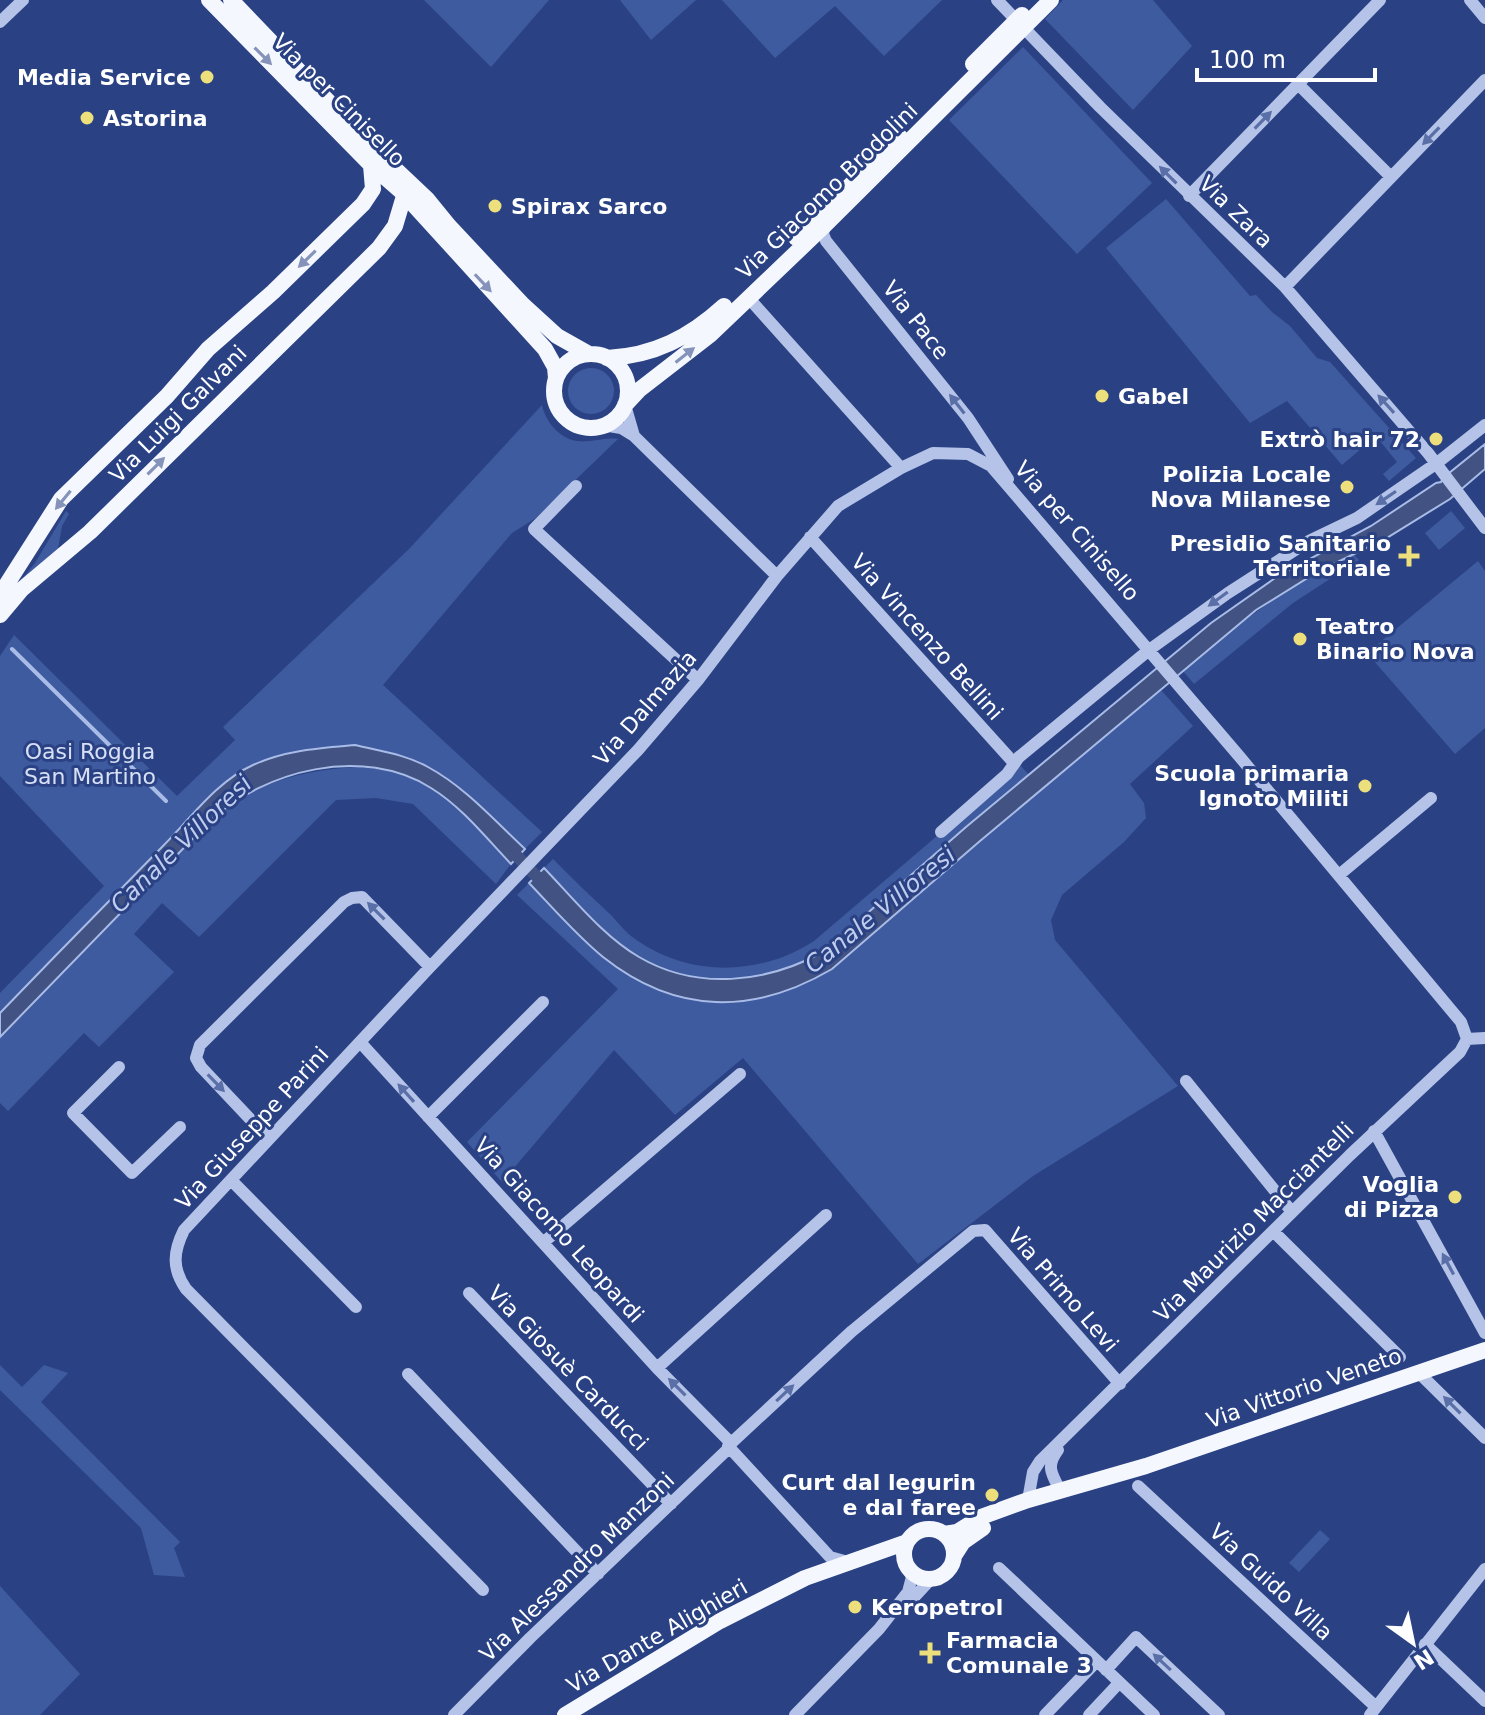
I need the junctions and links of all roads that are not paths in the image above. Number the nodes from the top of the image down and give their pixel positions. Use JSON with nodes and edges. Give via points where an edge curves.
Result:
{"nodes":[{"id":1,"x":23,"y":0,"type":"edge"},
{"id":2,"x":209,"y":0,"type":"edge"},
{"id":3,"x":231,"y":0,"type":"edge"},
{"id":4,"x":997,"y":0,"type":"edge"},
{"id":5,"x":1037,"y":0,"type":"edge"},
{"id":6,"x":1051,"y":0,"type":"edge"},
{"id":7,"x":1380,"y":0,"type":"edge"},
{"id":8,"x":1470,"y":0,"type":"edge"},
{"id":9,"x":1485,"y":18,"type":"edge"},
{"id":10,"x":0,"y":22,"type":"edge"},
{"id":11,"x":1020,"y":25,"type":"junction"},
{"id":12,"x":1485,"y":80,"type":"edge"},
{"id":13,"x":1298,"y":84,"type":"junction"},
{"id":14,"x":373,"y":148,"type":"junction"},
{"id":15,"x":371,"y":165,"type":"junction"},
{"id":16,"x":1391,"y":177,"type":"junction"},
{"id":17,"x":404,"y":196,"type":"junction"},
{"id":18,"x":1189,"y":196,"type":"junction"},
{"id":19,"x":363,"y":204,"type":"junction"},
{"id":20,"x":825,"y":225,"type":"junction"},
{"id":21,"x":430,"y":226,"type":"junction"},
{"id":22,"x":449,"y":226,"type":"junction"},
{"id":23,"x":385,"y":241,"type":"junction"},
{"id":24,"x":1285,"y":287,"type":"junction"},
{"id":25,"x":754,"y":304,"type":"dead end"},
{"id":26,"x":589,"y":354,"type":"junction"},
{"id":27,"x":607,"y":358,"type":"junction"},
{"id":28,"x":556,"y":378,"type":"junction"},
{"id":29,"x":625,"y":405,"type":"junction"},
{"id":30,"x":603,"y":425,"type":"junction"},
{"id":31,"x":1485,"y":425,"type":"edge"},
{"id":32,"x":634,"y":436,"type":"junction"},
{"id":33,"x":982,"y":439,"type":"junction"},
{"id":34,"x":968,"y":454,"type":"junction"},
{"id":35,"x":1437,"y":463,"type":"junction"},
{"id":36,"x":901,"y":468,"type":"junction"},
{"id":37,"x":576,"y":486,"type":"dead end"},
{"id":38,"x":1016,"y":492,"type":"junction"},
{"id":39,"x":1485,"y":528,"type":"edge"},
{"id":40,"x":810,"y":537,"type":"junction"},
{"id":41,"x":777,"y":576,"type":"junction"},
{"id":42,"x":0,"y":595,"type":"edge"},
{"id":43,"x":0,"y":615,"type":"edge"},
{"id":44,"x":1149,"y":650,"type":"junction"},
{"id":45,"x":698,"y":680,"type":"junction"},
{"id":46,"x":1014,"y":763,"type":"junction"},
{"id":47,"x":1431,"y":798,"type":"dead end"},
{"id":48,"x":941,"y":832,"type":"dead end"},
{"id":49,"x":520,"y":874,"type":"joint"},
{"id":50,"x":1339,"y":875,"type":"junction"},
{"id":51,"x":430,"y":967,"type":"junction"},
{"id":52,"x":543,"y":1002,"type":"dead end"},
{"id":53,"x":1485,"y":1038,"type":"edge"},
{"id":54,"x":1467,"y":1039,"type":"junction"},
{"id":55,"x":360,"y":1042,"type":"junction"},
{"id":56,"x":119,"y":1067,"type":"dead end"},
{"id":57,"x":740,"y":1074,"type":"dead end"},
{"id":58,"x":1186,"y":1081,"type":"dead end"},
{"id":59,"x":428,"y":1117,"type":"junction"},
{"id":60,"x":180,"y":1127,"type":"dead end"},
{"id":61,"x":1374,"y":1131,"type":"junction"},
{"id":62,"x":269,"y":1139,"type":"junction"},
{"id":63,"x":231,"y":1180,"type":"junction"},
{"id":64,"x":1292,"y":1212,"type":"junction"},
{"id":65,"x":826,"y":1215,"type":"dead end"},
{"id":66,"x":973,"y":1231,"type":"joint"},
{"id":67,"x":1273,"y":1231,"type":"junction"},
{"id":68,"x":544,"y":1242,"type":"junction"},
{"id":69,"x":469,"y":1293,"type":"dead end"},
{"id":70,"x":356,"y":1307,"type":"dead end"},
{"id":71,"x":1485,"y":1333,"type":"edge"},
{"id":72,"x":1485,"y":1350,"type":"edge"},
{"id":73,"x":1400,"y":1357,"type":"dead end"},
{"id":74,"x":657,"y":1368,"type":"junction"},
{"id":75,"x":1419,"y":1373,"type":"junction"},
{"id":76,"x":408,"y":1374,"type":"dead end"},
{"id":77,"x":1120,"y":1384,"type":"junction"},
{"id":78,"x":1069,"y":1434,"type":"junction"},
{"id":79,"x":1485,"y":1438,"type":"edge"},
{"id":80,"x":729,"y":1446,"type":"junction"},
{"id":81,"x":1138,"y":1468,"type":"junction"},
{"id":82,"x":1138,"y":1486,"type":"dead end"},
{"id":83,"x":1060,"y":1490,"type":"junction"},
{"id":84,"x":1028,"y":1500,"type":"junction"},
{"id":85,"x":671,"y":1504,"type":"junction"},
{"id":86,"x":944,"y":1534,"type":"junction"},
{"id":87,"x":907,"y":1542,"type":"junction"},
{"id":88,"x":954,"y":1556,"type":"junction"},
{"id":89,"x":848,"y":1562,"type":"junction"},
{"id":90,"x":909,"y":1568,"type":"junction"},
{"id":91,"x":999,"y":1568,"type":"dead end"},
{"id":92,"x":1485,"y":1569,"type":"edge"},
{"id":93,"x":598,"y":1574,"type":"junction"},
{"id":94,"x":931,"y":1579,"type":"junction"},
{"id":95,"x":483,"y":1590,"type":"dead end"},
{"id":96,"x":771,"y":1596,"type":"junction"},
{"id":97,"x":879,"y":1629,"type":"junction"},
{"id":98,"x":1425,"y":1644,"type":"junction"},
{"id":99,"x":1101,"y":1665,"type":"junction"},
{"id":100,"x":1119,"y":1683,"type":"junction"},
{"id":101,"x":1485,"y":1701,"type":"edge"},
{"id":102,"x":1373,"y":1711,"type":"edge"},
{"id":103,"x":454,"y":1715,"type":"edge"},
{"id":104,"x":565,"y":1715,"type":"edge"},
{"id":105,"x":795,"y":1715,"type":"edge"},
{"id":106,"x":1045,"y":1715,"type":"edge"},
{"id":107,"x":1089,"y":1715,"type":"edge"},
{"id":108,"x":1154,"y":1715,"type":"edge"},
{"id":109,"x":1219,"y":1715,"type":"edge"}],
"edges":[{"from":1,"to":10,"type":"street"},
{"from":2,"to":15,"type":"main road","name":"Via per Cinisello","one_way":true},
{"from":3,"to":14,"type":"main road","name":"Via per Cinisello"},
{"from":4,"to":11,"type":"street","name":"Via Zara"},
{"from":5,"to":11,"type":"main road","name":"Via Giacomo Brodolini"},
{"from":6,"to":11,"type":"main road","name":"Via Giacomo Brodolini"},
{"from":7,"to":13,"type":"street"},
{"from":8,"to":9,"type":"street"},
{"from":18,"to":11,"type":"street","name":"Via Zara","one_way":true},
{"from":11,"to":20,"type":"main road","name":"Via Giacomo Brodolini"},
{"from":11,"to":27,"type":"main road","name":"Via Giacomo Brodolini","via":[[711,317],[653,352]]},
{"from":12,"to":16,"type":"street","one_way":true},
{"from":13,"to":16,"type":"street"},
{"from":18,"to":13,"type":"street","one_way":true},
{"from":14,"to":17,"type":"main road","name":"Via per Cinisello"},
{"from":14,"to":22,"type":"main road","name":"Via per Cinisello"},
{"from":15,"to":17,"type":"main road","name":"Via per Cinisello"},
{"from":15,"to":19,"type":"main road","via":[[373,189]]},
{"from":16,"to":24,"type":"street"},
{"from":17,"to":19,"type":"main road"},
{"from":17,"to":21,"type":"main road","name":"Via per Cinisello"},
{"from":17,"to":22,"type":"main road","name":"Via per Cinisello"},
{"from":17,"to":23,"type":"main road","name":"Via Luigi Galvani","via":[[400,216]]},
{"from":18,"to":24,"type":"street","name":"Via Zara"},
{"from":19,"to":42,"type":"main road","name":"Via Luigi Galvani","one_way":true,"via":[[208,349],[61,499]]},
{"from":29,"to":20,"type":"main road","name":"Via Giacomo Brodolini","one_way":true,"via":[[710,335]]},
{"from":33,"to":20,"type":"street","name":"Via Pace","one_way":true,"via":[[826,241]]},
{"from":21,"to":23,"type":"main road","name":"Via Luigi Galvani","via":[[408,227]]},
{"from":21,"to":28,"type":"main road","name":"Via per Cinisello","one_way":true,"via":[[545,349]]},
{"from":22,"to":26,"type":"main road","name":"Via per Cinisello","via":[[523,305],[557,336]]},
{"from":43,"to":23,"type":"main road","name":"Via Luigi Galvani","one_way":true},
{"from":35,"to":24,"type":"street","name":"Via Zara","one_way":true},
{"from":25,"to":36,"type":"street"},
{"from":26,"to":27,"type":"main road","name":"Via per Cinisello"},
{"from":26,"to":28,"type":"main road","via":[[568,362]]},
{"from":27,"to":29,"type":"main road","name":"Via per Cinisello","via":[[625,376]]},
{"from":28,"to":30,"type":"main road","name":"Via per Cinisello","via":[[555,400],[565,417],[583,426]]},
{"from":29,"to":30,"type":"main road"},
{"from":29,"to":32,"type":"street","name":"Via per Cinisello"},
{"from":30,"to":32,"type":"street","name":"Via per Cinisello"},
{"from":31,"to":35,"type":"street"},
{"from":32,"to":41,"type":"street","name":"Via per Cinisello"},
{"from":33,"to":34,"type":"street","via":[[981,446]]},
{"from":33,"to":38,"type":"street","name":"Via Pace"},
{"from":34,"to":36,"type":"street","via":[[933,453]]},
{"from":34,"to":38,"type":"street","name":"Via per Cinisello","via":[[991,466]]},
{"from":35,"to":39,"type":"street","name":"Via Zara"},
{"from":35,"to":44,"type":"street","one_way":true,"via":[[1357,518],[1263,569]]},
{"from":36,"to":40,"type":"street","via":[[838,506]]},
{"from":37,"to":45,"type":"street","via":[[534,529]]},
{"from":38,"to":44,"type":"street","name":"Via per Cinisello"},
{"from":40,"to":41,"type":"street"},
{"from":40,"to":46,"type":"street","name":"Via Vincenzo Bellini"},
{"from":41,"to":45,"type":"street","name":"Via Dalmazia"},
{"from":44,"to":46,"type":"street"},
{"from":44,"to":50,"type":"street","name":"Via per Cinisello"},
{"from":45,"to":49,"type":"street","name":"Via Dalmazia"},
{"from":46,"to":48,"type":"street"},
{"from":47,"to":50,"type":"street"},
{"from":49,"to":51,"type":"street","name":"Via Giuseppe Parini"},
{"from":50,"to":54,"type":"street","name":"Via per Cinisello","via":[[1461,1022]]},
{"from":51,"to":55,"type":"street","name":"Via Giuseppe Parini"},
{"from":51,"to":62,"type":"street","one_way":true,"via":[[362,897],[352,898],[200,1045],[196,1058],[201,1067]]},
{"from":52,"to":59,"type":"street"},
{"from":53,"to":54,"type":"street"},
{"from":54,"to":61,"type":"street","name":"Via Maurizio Macciantelli","via":[[1460,1052]]},
{"from":59,"to":55,"type":"street","name":"Via Giacomo Leopardi","one_way":true},
{"from":55,"to":62,"type":"street","name":"Via Giuseppe Parini"},
{"from":56,"to":60,"type":"street","via":[[73,1113],[132,1173]]},
{"from":57,"to":68,"type":"street"},
{"from":58,"to":64,"type":"street"},
{"from":59,"to":68,"type":"street","name":"Via Giacomo Leopardi"},
{"from":61,"to":64,"type":"street","name":"Via Maurizio Macciantelli"},
{"from":71,"to":61,"type":"street","one_way":true},
{"from":62,"to":63,"type":"street","name":"Via Giuseppe Parini"},
{"from":63,"to":70,"type":"street"},
{"from":63,"to":95,"type":"street","name":"Via Giuseppe Parini","via":[[180,1238],[174,1266],[180,1280]]},
{"from":64,"to":67,"type":"street","name":"Via Maurizio Macciantelli"},
{"from":65,"to":74,"type":"street"},
{"from":66,"to":77,"type":"street","name":"Via Primo Levi","via":[[985,1230]]},
{"from":80,"to":66,"type":"street","name":"Via Alessandro Manzoni","one_way":true,"via":[[852,1331]]},
{"from":67,"to":73,"type":"street"},
{"from":67,"to":77,"type":"street","name":"Via Maurizio Macciantelli"},
{"from":68,"to":74,"type":"street","name":"Via Giacomo Leopardi"},
{"from":69,"to":85,"type":"street","name":"Via Giosuè Carducci"},
{"from":72,"to":75,"type":"main road","name":"Via Vittorio Veneto"},
{"from":80,"to":74,"type":"street","name":"Via Giacomo Leopardi","one_way":true},
{"from":79,"to":75,"type":"street","one_way":true},
{"from":75,"to":81,"type":"main road","name":"Via Vittorio Veneto"},
{"from":76,"to":93,"type":"street"},
{"from":77,"to":78,"type":"street","name":"Via Maurizio Macciantelli"},
{"from":78,"to":83,"type":"street","name":"Via Maurizio Macciantelli","via":[[1049,1465]]},
{"from":78,"to":84,"type":"street","name":"Via Maurizio Macciantelli","via":[[1033,1472]]},
{"from":80,"to":85,"type":"street","name":"Via Alessandro Manzoni"},
{"from":80,"to":89,"type":"street","name":"Via Giacomo Leopardi","via":[[830,1557]]},
{"from":81,"to":83,"type":"main road","name":"Via Vittorio Veneto"},
{"from":81,"to":88,"type":"main road","name":"Via Vittorio Veneto","via":[[987,1526],[963,1542]]},
{"from":82,"to":102,"type":"street","name":"Via Guido Villa"},
{"from":83,"to":84,"type":"main road","name":"Via Vittorio Veneto"},
{"from":84,"to":86,"type":"main road","name":"Via Vittorio Veneto"},
{"from":85,"to":93,"type":"street","name":"Via Alessandro Manzoni"},
{"from":86,"to":87,"type":"main road","via":[[928,1529]]},
{"from":86,"to":88,"type":"main road"},
{"from":87,"to":89,"type":"main road","name":"Via Dante Alighieri"},
{"from":87,"to":90,"type":"main road","via":[[904,1556]]},
{"from":88,"to":94,"type":"main road","via":[[949,1569]]},
{"from":89,"to":96,"type":"main road","name":"Via Dante Alighieri"},
{"from":90,"to":94,"type":"main road"},
{"from":90,"to":96,"type":"main road","name":"Via Dante Alighieri","via":[[887,1560]]},
{"from":90,"to":97,"type":"street","via":[[908,1592]]},
{"from":91,"to":99,"type":"street"},
{"from":92,"to":98,"type":"street"},
{"from":93,"to":103,"type":"street","name":"Via Alessandro Manzoni"},
{"from":94,"to":97,"type":"street"},
{"from":96,"to":104,"type":"main road","name":"Via Dante Alighieri","via":[[709,1627]]},
{"from":97,"to":105,"type":"street"},
{"from":98,"to":101,"type":"street"},
{"from":98,"to":102,"type":"street"},
{"from":99,"to":100,"type":"street"},
{"from":99,"to":106,"type":"street"},
{"from":109,"to":99,"type":"street","one_way":true,"via":[[1136,1637]]},
{"from":100,"to":107,"type":"street"},
{"from":100,"to":108,"type":"street"}]}
